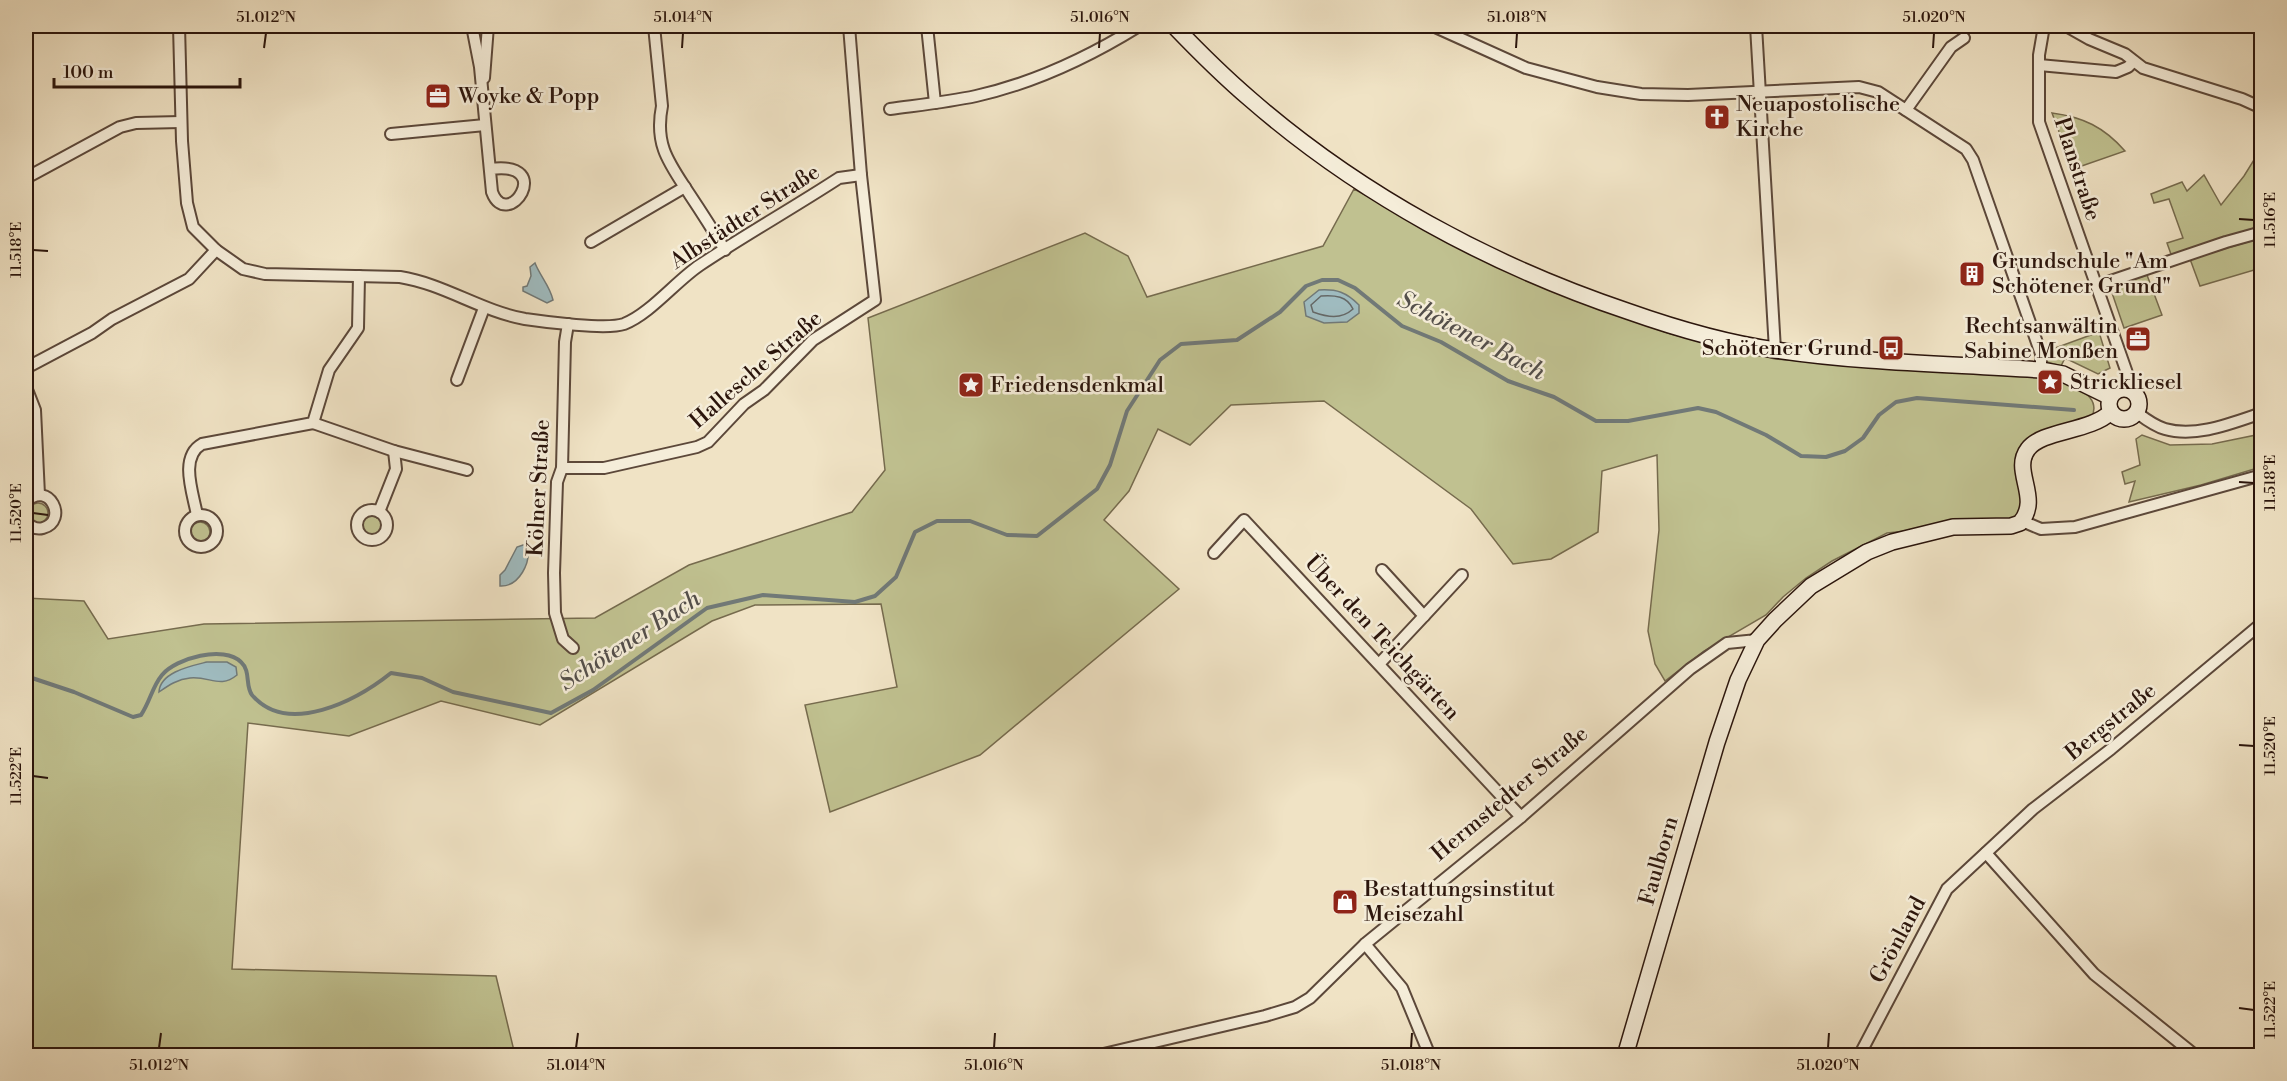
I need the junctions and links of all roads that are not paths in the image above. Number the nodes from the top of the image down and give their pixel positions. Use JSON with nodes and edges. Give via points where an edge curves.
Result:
{"nodes":[{"id":1,"x":179,"y":26,"type":"edge"},
{"id":2,"x":472,"y":26,"type":"edge"},
{"id":3,"x":488,"y":26,"type":"edge"},
{"id":4,"x":654,"y":26,"type":"edge"},
{"id":5,"x":849,"y":26,"type":"edge"},
{"id":6,"x":927,"y":26,"type":"edge"},
{"id":7,"x":1139,"y":26,"type":"edge"},
{"id":8,"x":1174,"y":26,"type":"edge"},
{"id":9,"x":1433,"y":26,"type":"edge"},
{"id":10,"x":1756,"y":26,"type":"edge"},
{"id":11,"x":2044,"y":26,"type":"edge"},
{"id":12,"x":2066,"y":26,"type":"edge"},
{"id":13,"x":1964,"y":38,"type":"dead end"},
{"id":14,"x":2133,"y":62,"type":"junction"},
{"id":15,"x":2039,"y":65,"type":"junction"},
{"id":16,"x":482,"y":90,"type":"junction"},
{"id":17,"x":1759,"y":91,"type":"junction"},
{"id":18,"x":935,"y":103,"type":"junction"},
{"id":19,"x":2262,"y":108,"type":"edge"},
{"id":20,"x":890,"y":109,"type":"dead end"},
{"id":21,"x":1906,"y":110,"type":"junction"},
{"id":22,"x":181,"y":122,"type":"junction"},
{"id":23,"x":485,"y":126,"type":"junction"},
{"id":24,"x":391,"y":134,"type":"dead end"},
{"id":25,"x":490,"y":169,"type":"dead end"},
{"id":26,"x":861,"y":175,"type":"junction"},
{"id":27,"x":26,"y":178,"type":"edge"},
{"id":28,"x":685,"y":187,"type":"junction"},
{"id":29,"x":2262,"y":232,"type":"edge"},
{"id":30,"x":591,"y":242,"type":"dead end"},
{"id":31,"x":216,"y":249,"type":"junction"},
{"id":32,"x":725,"y":250,"type":"junction"},
{"id":33,"x":359,"y":276,"type":"junction"},
{"id":34,"x":2096,"y":286,"type":"junction"},
{"id":35,"x":484,"y":308,"type":"junction"},
{"id":36,"x":568,"y":324,"type":"junction"},
{"id":37,"x":1775,"y":350,"type":"junction"},
{"id":38,"x":26,"y":368,"type":"edge"},
{"id":39,"x":2041,"y":370,"type":"junction"},
{"id":40,"x":457,"y":380,"type":"dead end"},
{"id":41,"x":26,"y":387,"type":"edge"},
{"id":42,"x":2126,"y":389,"type":"junction"},
{"id":43,"x":2111,"y":405,"type":"junction"},
{"id":44,"x":2136,"y":412,"type":"junction"},
{"id":45,"x":2262,"y":413,"type":"edge"},
{"id":46,"x":313,"y":423,"type":"junction"},
{"id":47,"x":394,"y":451,"type":"junction"},
{"id":48,"x":562,"y":468,"type":"junction"},
{"id":49,"x":467,"y":470,"type":"dead end"},
{"id":50,"x":2262,"y":475,"type":"edge"},
{"id":51,"x":39,"y":495,"type":"junction"},
{"id":52,"x":26,"y":502,"type":"edge"},
{"id":53,"x":379,"y":512,"type":"dead end"},
{"id":54,"x":197,"y":515,"type":"dead end"},
{"id":55,"x":2022,"y":520,"type":"junction"},
{"id":56,"x":26,"y":522,"type":"edge"},
{"id":57,"x":1214,"y":553,"type":"dead end"},
{"id":58,"x":1383,"y":570,"type":"dead end"},
{"id":59,"x":1462,"y":575,"type":"dead end"},
{"id":60,"x":1424,"y":615,"type":"junction"},
{"id":61,"x":2262,"y":623,"type":"edge"},
{"id":62,"x":1756,"y":640,"type":"junction"},
{"id":63,"x":573,"y":648,"type":"dead end"},
{"id":64,"x":1380,"y":663,"type":"junction"},
{"id":65,"x":1521,"y":817,"type":"junction"},
{"id":66,"x":1986,"y":853,"type":"junction"},
{"id":67,"x":1365,"y":944,"type":"junction"},
{"id":68,"x":1095,"y":1056,"type":"edge"},
{"id":69,"x":1430,"y":1056,"type":"edge"},
{"id":70,"x":1626,"y":1056,"type":"edge"},
{"id":71,"x":1859,"y":1056,"type":"edge"},
{"id":72,"x":2196,"y":1056,"type":"edge"}],
"edges":[{"from":1,"to":22,"type":"street","name":"Albstädter Straße"},
{"from":2,"to":16,"type":"street"},
{"from":3,"to":16,"type":"street"},
{"from":4,"to":28,"type":"street","via":[[662,147],[670,167]]},
{"from":5,"to":26,"type":"street","name":"Hallesche Straße"},
{"from":6,"to":18,"type":"street"},
{"from":7,"to":18,"type":"street","via":[[1074,62],[1029,80],[977,96]]},
{"from":8,"to":37,"type":"street","via":[[1250,99],[1301,141],[1392,203],[1465,243],[1576,294],[1674,327]]},
{"from":9,"to":17,"type":"street","via":[[1526,68],[1597,87],[1641,94]]},
{"from":10,"to":17,"type":"street"},
{"from":11,"to":15,"type":"street","name":"Planstraße"},
{"from":12,"to":14,"type":"street","via":[[2125,54]]},
{"from":13,"to":21,"type":"street","via":[[1951,47]]},
{"from":14,"to":15,"type":"street","via":[[2116,72]]},
{"from":14,"to":19,"type":"street"},
{"from":15,"to":34,"type":"street","name":"Planstraße","via":[[2039,122]]},
{"from":16,"to":23,"type":"street"},
{"from":17,"to":21,"type":"street","via":[[1869,88]]},
{"from":17,"to":37,"type":"street"},
{"from":18,"to":20,"type":"street"},
{"from":21,"to":39,"type":"street","via":[[1966,149],[1973,160],[2041,354]]},
{"from":22,"to":27,"type":"street","via":[[120,127]]},
{"from":22,"to":31,"type":"street","name":"Albstädter Straße","via":[[187,203],[193,227]]},
{"from":23,"to":24,"type":"street"},
{"from":23,"to":25,"type":"street"},
{"from":26,"to":32,"type":"street","name":"Albstädter Straße","via":[[839,178]]},
{"from":26,"to":48,"type":"street","name":"Hallesche Straße","via":[[875,300],[813,340],[708,442],[604,468]]},
{"from":28,"to":30,"type":"street"},
{"from":28,"to":32,"type":"street"},
{"from":29,"to":34,"type":"street"},
{"from":31,"to":33,"type":"street","name":"Albstädter Straße","via":[[243,269],[265,274]]},
{"from":31,"to":38,"type":"street","via":[[189,279]]},
{"from":32,"to":36,"type":"street","name":"Albstädter Straße","via":[[622,325]]},
{"from":33,"to":35,"type":"street","name":"Albstädter Straße","via":[[421,280]]},
{"from":33,"to":46,"type":"street","via":[[357,328],[329,370]]},
{"from":34,"to":42,"type":"street","name":"Planstraße","via":[[2127,373]]},
{"from":35,"to":36,"type":"street","name":"Albstädter Straße"},
{"from":35,"to":40,"type":"street"},
{"from":36,"to":48,"type":"street","name":"Kölner Straße"},
{"from":37,"to":39,"type":"street"},
{"from":39,"to":43,"type":"street","via":[[2064,374]]},
{"from":41,"to":51,"type":"street","via":[[35,410]]},
{"from":42,"to":43,"type":"street","via":[[2116,390]]},
{"from":42,"to":44,"type":"street","via":[[2137,397]]},
{"from":43,"to":44,"type":"street","via":[[2117,417],[2124,419]]},
{"from":43,"to":55,"type":"street","via":[[2096,423],[2033,442],[2025,452],[2022,465],[2029,506]]},
{"from":44,"to":45,"type":"street","via":[[2165,429],[2192,431]]},
{"from":46,"to":47,"type":"street"},
{"from":46,"to":54,"type":"street","via":[[193,449],[188,462]]},
{"from":47,"to":49,"type":"street"},
{"from":47,"to":53,"type":"street","via":[[396,469]]},
{"from":48,"to":63,"type":"street","name":"Kölner Straße","via":[[556,494],[555,613],[563,639]]},
{"from":50,"to":55,"type":"street","via":[[2075,527],[2041,529]]},
{"from":51,"to":52,"type":"street"},
{"from":51,"to":56,"type":"street","via":[[53,503],[53,520],[40,529]]},
{"from":55,"to":62,"type":"street","via":[[2011,526],[1953,527],[1866,552],[1811,586]]},
{"from":57,"to":64,"type":"street","name":"Über den Teichgärten","via":[[1244,520]]},
{"from":58,"to":60,"type":"street"},
{"from":59,"to":60,"type":"street","name":"Über den Teichgärten"},
{"from":60,"to":64,"type":"street","name":"Über den Teichgärten"},
{"from":61,"to":66,"type":"street","name":"Bergstraße","via":[[2033,808]]},
{"from":62,"to":65,"type":"street","name":"Hermstedter Straße","via":[[1728,643],[1690,669]]},
{"from":62,"to":70,"type":"street","name":"Faulborn","via":[[1737,680],[1717,742]]},
{"from":64,"to":65,"type":"street","name":"Über den Teichgärten"},
{"from":65,"to":67,"type":"street","name":"Hermstedter Straße"},
{"from":66,"to":71,"type":"street","name":"Grönland","via":[[1947,889]]},
{"from":66,"to":72,"type":"street","via":[[2094,974]]},
{"from":67,"to":68,"type":"street","name":"Hermstedter Straße","via":[[1310,998],[1295,1007]]},
{"from":67,"to":69,"type":"street","via":[[1402,988]]}]}
